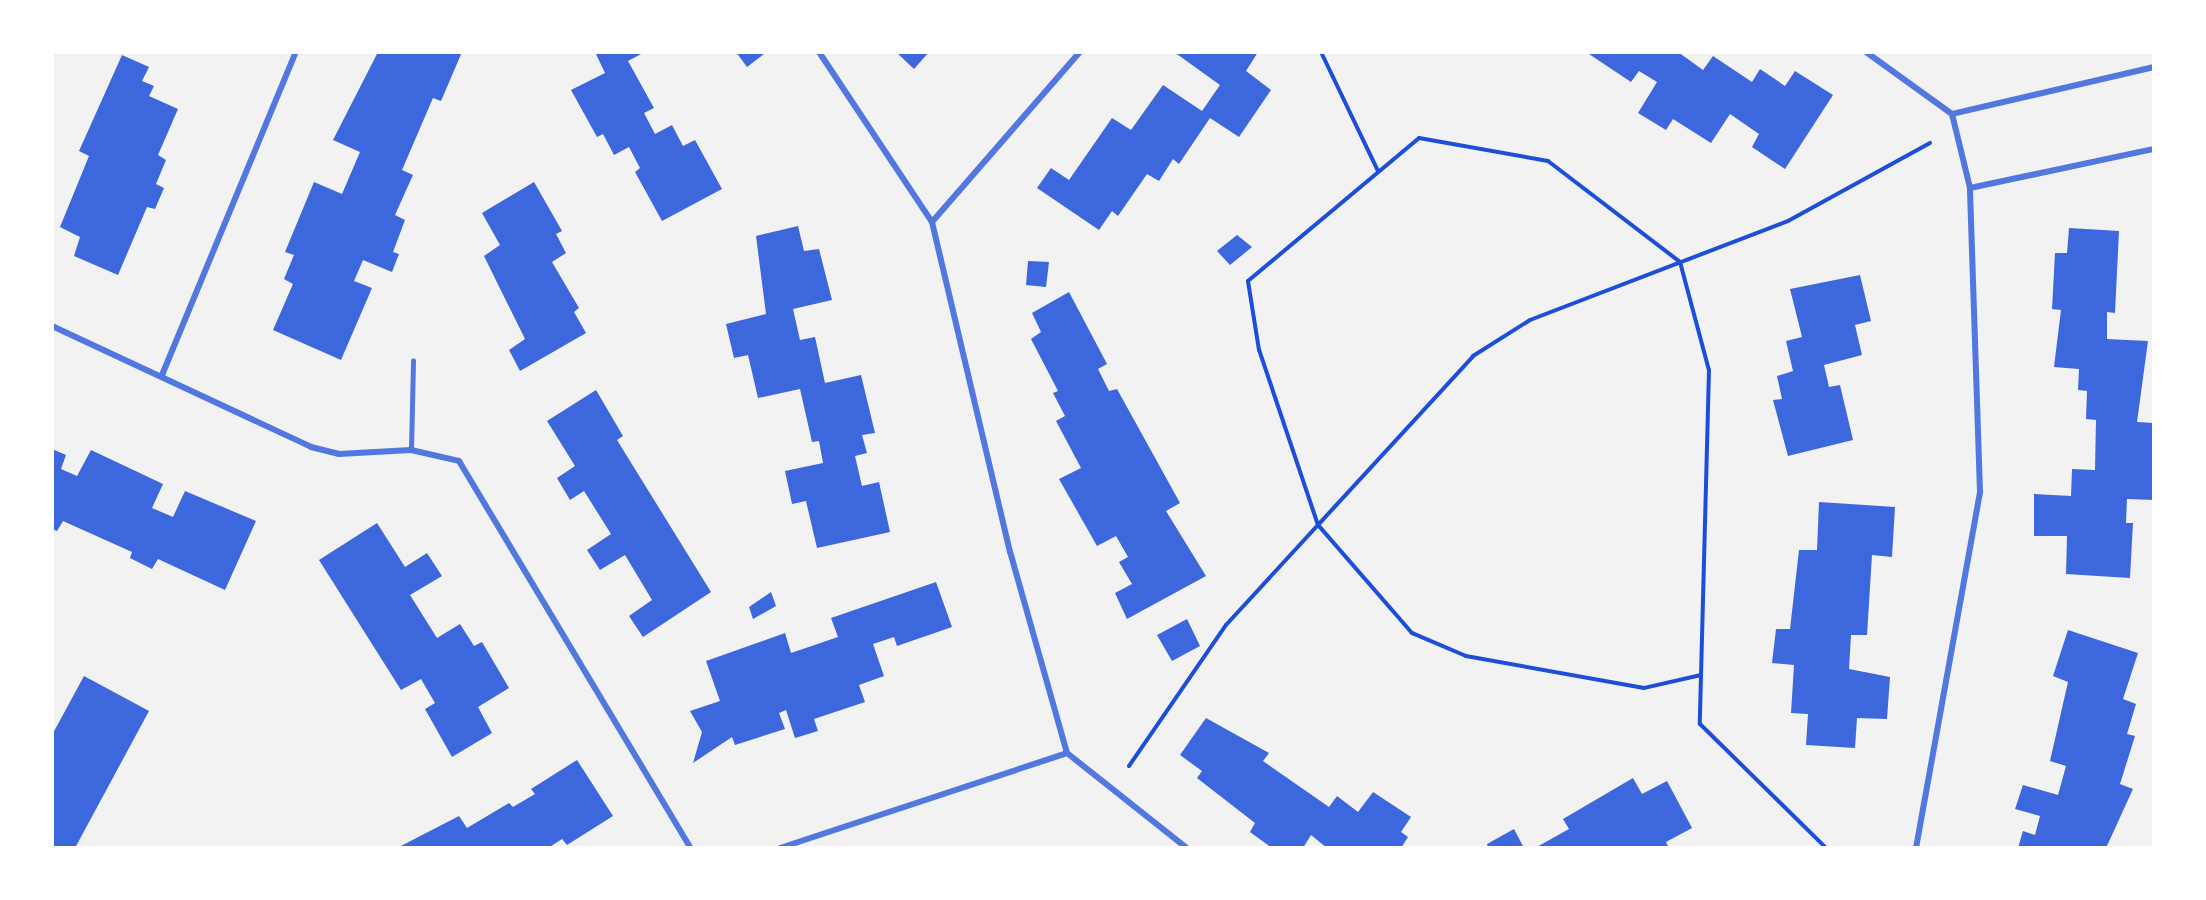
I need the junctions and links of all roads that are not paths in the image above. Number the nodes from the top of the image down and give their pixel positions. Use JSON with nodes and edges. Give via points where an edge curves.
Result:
{"nodes":[{"id":1,"x":297,"y":52,"type":"edge"},
{"id":2,"x":819,"y":52,"type":"edge"},
{"id":3,"x":1080,"y":52,"type":"edge"},
{"id":4,"x":1866,"y":52,"type":"edge"},
{"id":5,"x":2154,"y":67,"type":"edge"},
{"id":6,"x":1952,"y":114,"type":"junction"},
{"id":7,"x":2154,"y":149,"type":"edge"},
{"id":8,"x":1970,"y":188,"type":"junction"},
{"id":9,"x":932,"y":222,"type":"junction"},
{"id":10,"x":52,"y":326,"type":"edge"},
{"id":11,"x":414,"y":361,"type":"dead end"},
{"id":12,"x":162,"y":375,"type":"junction"},
{"id":13,"x":411,"y":450,"type":"junction"},
{"id":14,"x":1067,"y":753,"type":"junction"},
{"id":15,"x":691,"y":848,"type":"edge"},
{"id":16,"x":780,"y":848,"type":"edge"},
{"id":17,"x":1187,"y":848,"type":"edge"},
{"id":18,"x":1916,"y":848,"type":"edge"}],
"edges":[{"from":1,"to":12,"type":"street"},
{"from":2,"to":9,"type":"street"},
{"from":3,"to":9,"type":"street"},
{"from":4,"to":6,"type":"street"},
{"from":5,"to":6,"type":"street"},
{"from":6,"to":8,"type":"street"},
{"from":7,"to":8,"type":"street"},
{"from":8,"to":18,"type":"street","via":[[1980,492]]},
{"from":9,"to":14,"type":"street","via":[[1010,552]]},
{"from":10,"to":12,"type":"street"},
{"from":11,"to":13,"type":"lane"},
{"from":12,"to":13,"type":"street","via":[[311,447],[339,454]]},
{"from":13,"to":15,"type":"street","via":[[459,461]]},
{"from":14,"to":16,"type":"street"},
{"from":14,"to":17,"type":"street"}]}
